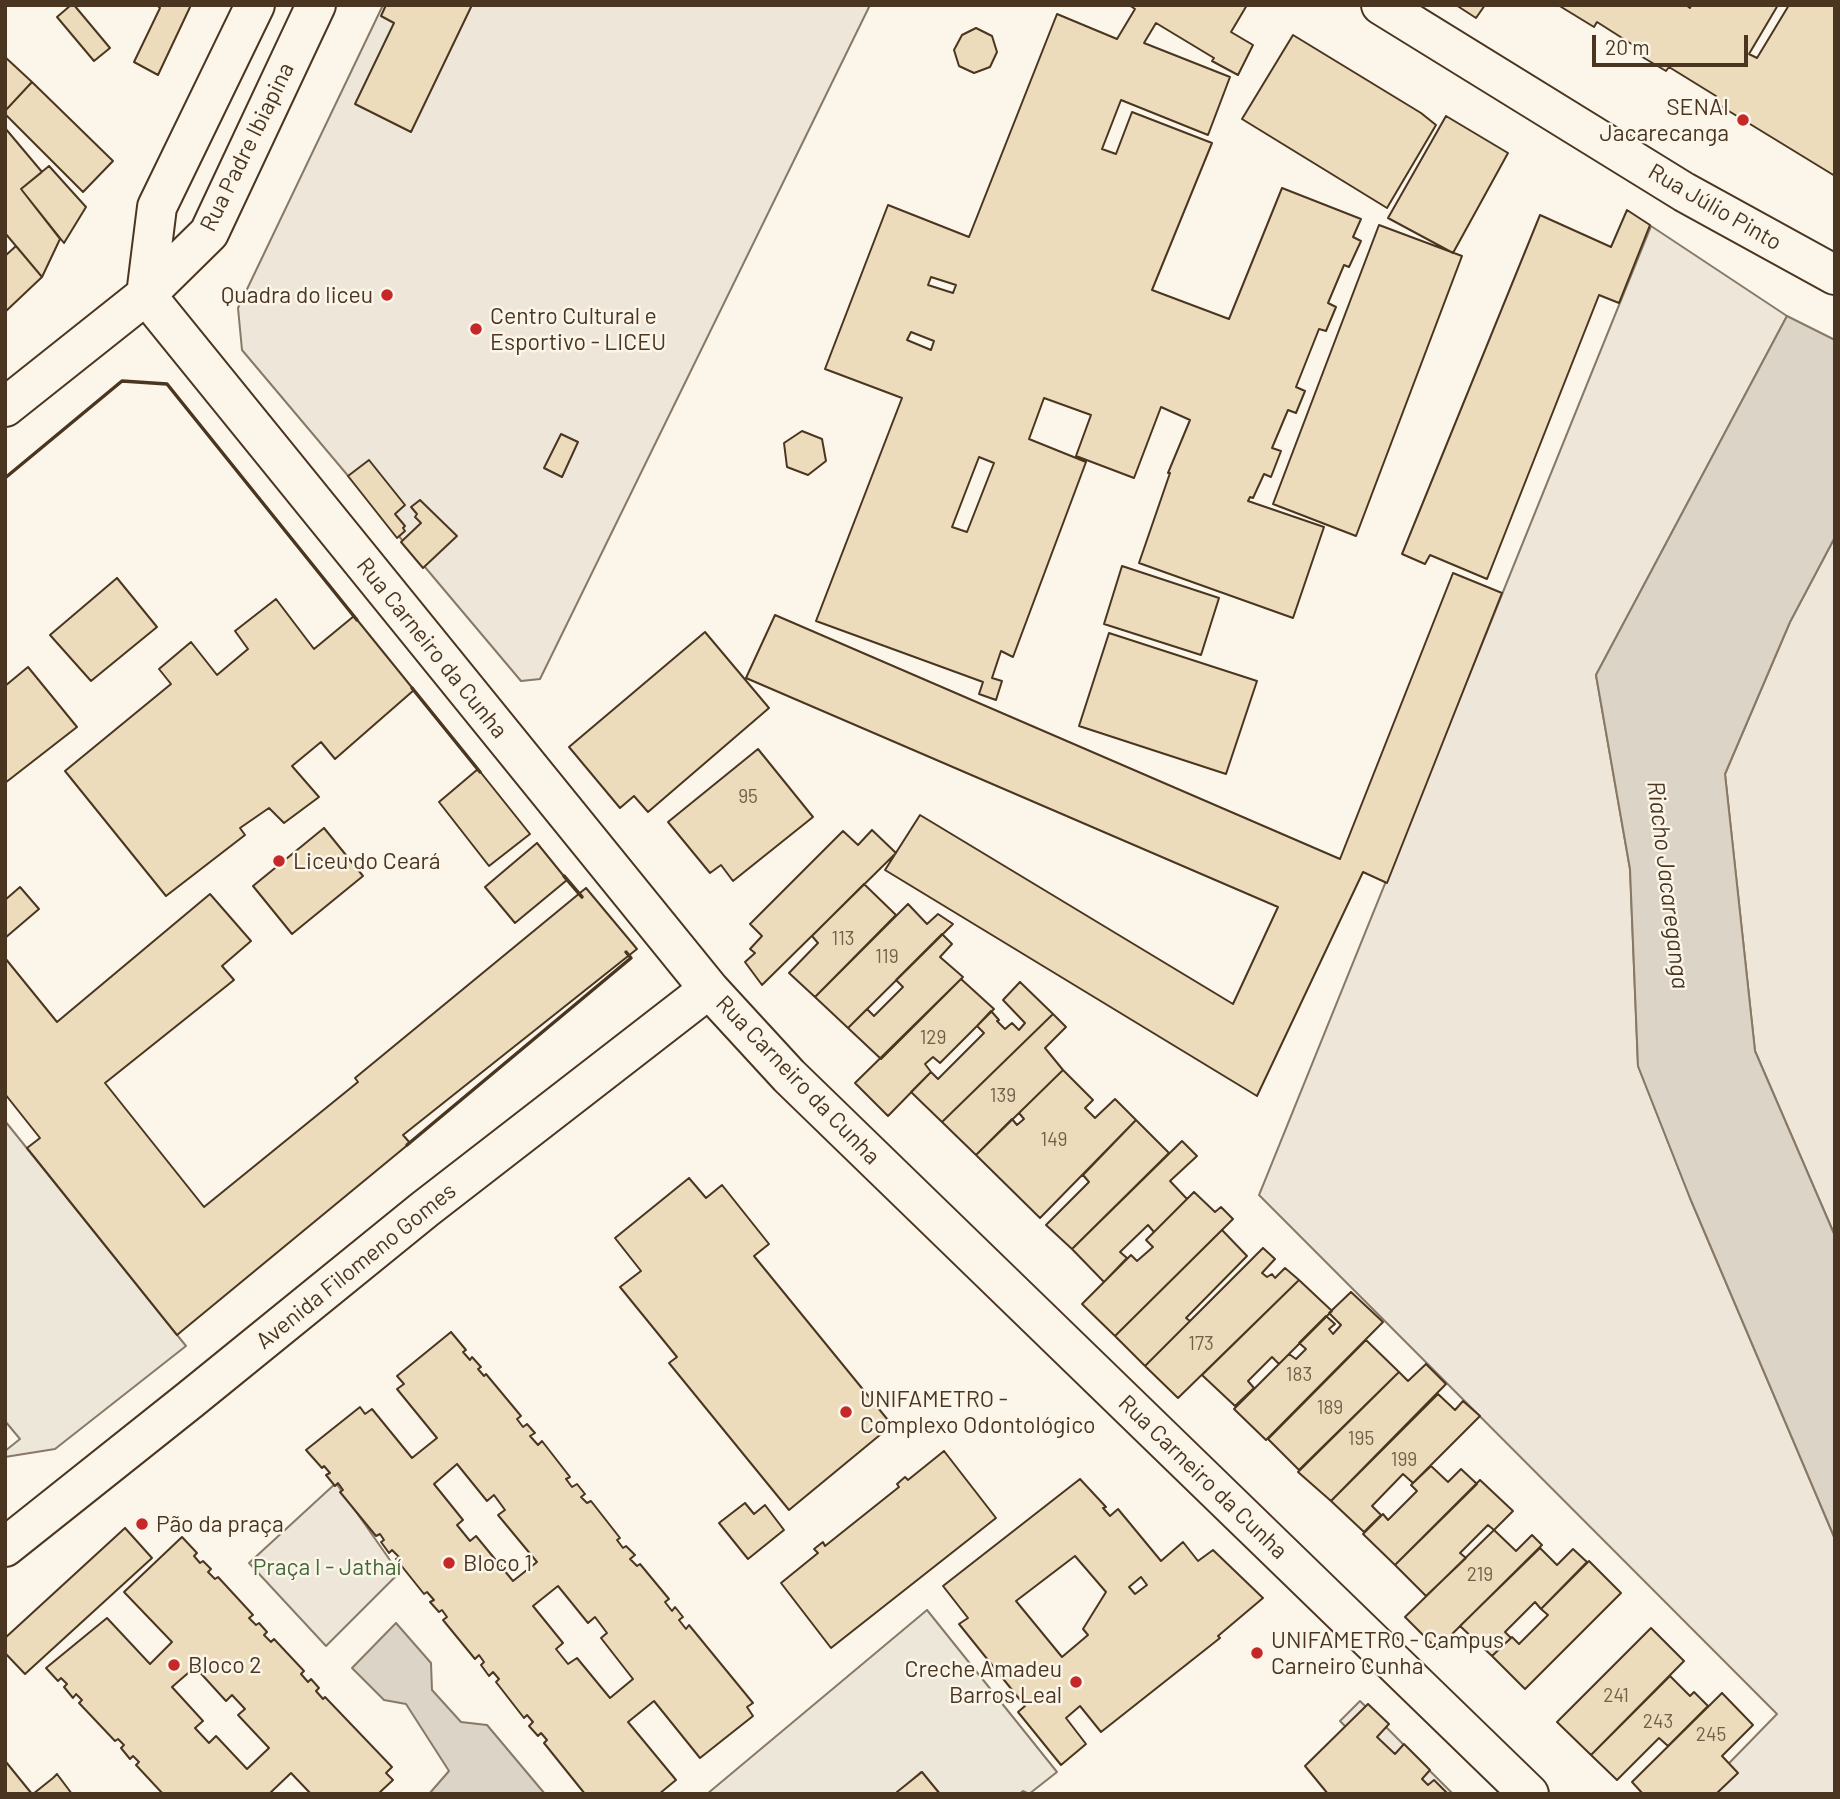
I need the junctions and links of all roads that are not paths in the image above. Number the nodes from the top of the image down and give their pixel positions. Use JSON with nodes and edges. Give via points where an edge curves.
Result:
{"nodes":[{"id":1,"x":255,"y":5,"type":"edge"},
{"id":2,"x":316,"y":5,"type":"edge"},
{"id":3,"x":1381,"y":5,"type":"edge"},
{"id":4,"x":1835,"y":275,"type":"edge"},
{"id":5,"x":146,"y":295,"type":"junction"},
{"id":6,"x":5,"y":407,"type":"edge"},
{"id":7,"x":709,"y":989,"type":"junction"},
{"id":8,"x":9,"y":1538,"type":"edge"},
{"id":9,"x":1529,"y":1794,"type":"edge"}],
"edges":[{"from":1,"to":5,"type":"street","via":[[157,207]]},
{"from":2,"to":5,"type":"street","name":"Rua Padre Ibiapina","via":[[209,233]]},
{"from":3,"to":4,"type":"street","name":"Rua Júlio Pinto","via":[[1684,192]]},
{"from":5,"to":6,"type":"street","name":"Rua Padre Ibiapina"},
{"from":5,"to":7,"type":"street","name":"Rua Carneiro da Cunha"},
{"from":7,"to":8,"type":"street","name":"Avenida Filomeno Gomes"},
{"from":7,"to":9,"type":"street","name":"Rua Carneiro da Cunha","via":[[789,1076]]}]}
